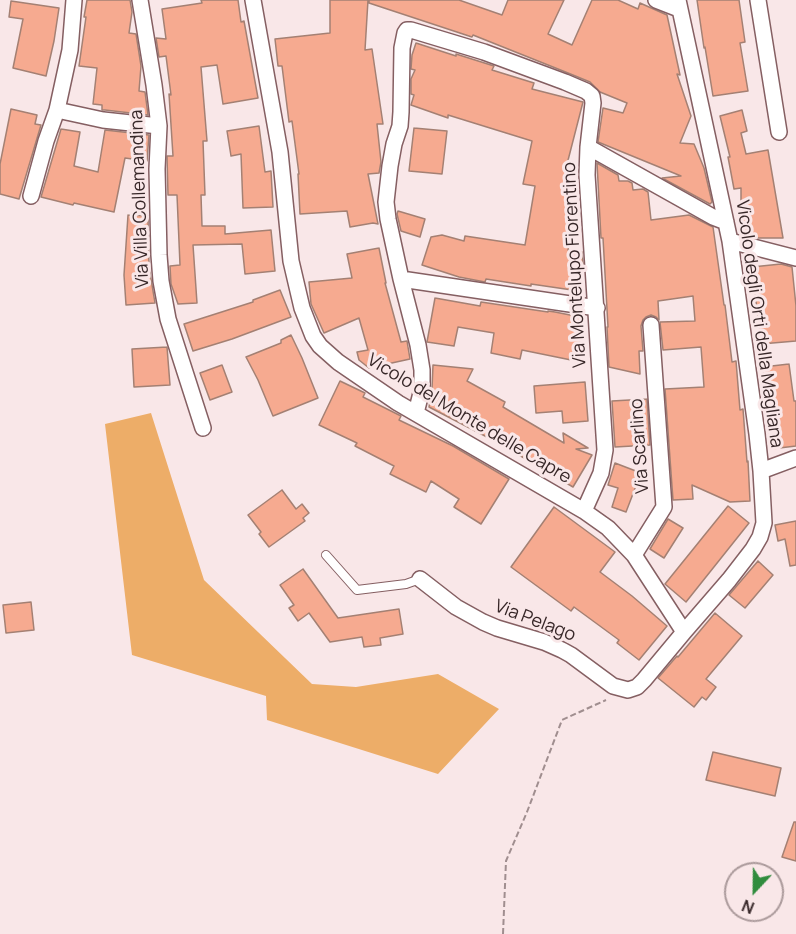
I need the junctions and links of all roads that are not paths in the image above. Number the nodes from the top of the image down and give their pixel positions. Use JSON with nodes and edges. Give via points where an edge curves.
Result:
{"nodes":[{"id":1,"x":74,"y":0,"type":"edge"},
{"id":2,"x":140,"y":0,"type":"edge"},
{"id":3,"x":253,"y":0,"type":"edge"},
{"id":4,"x":656,"y":0,"type":"edge"},
{"id":5,"x":758,"y":0,"type":"edge"},
{"id":6,"x":679,"y":4,"type":"edge"},
{"id":7,"x":57,"y":110,"type":"junction"},
{"id":8,"x":159,"y":126,"type":"junction"},
{"id":9,"x":778,"y":132,"type":"dead end"},
{"id":10,"x":588,"y":147,"type":"junction"},
{"id":11,"x":31,"y":196,"type":"dead end"},
{"id":12,"x":726,"y":222,"type":"junction"},
{"id":13,"x":730,"y":241,"type":"junction"},
{"id":14,"x":796,"y":258,"type":"edge"},
{"id":15,"x":401,"y":279,"type":"junction"},
{"id":16,"x":597,"y":308,"type":"junction"},
{"id":17,"x":651,"y":325,"type":"dead end"},
{"id":18,"x":416,"y":413,"type":"junction"},
{"id":19,"x":203,"y":428,"type":"dead end"},
{"id":20,"x":796,"y":458,"type":"edge"},
{"id":21,"x":761,"y":471,"type":"junction"},
{"id":22,"x":584,"y":511,"type":"junction"},
{"id":23,"x":326,"y":555,"type":"dead end"},
{"id":24,"x":634,"y":555,"type":"junction"},
{"id":25,"x":420,"y":579,"type":"joint"},
{"id":26,"x":684,"y":632,"type":"junction"}],
"edges":[{"from":1,"to":7,"type":"street","via":[[70,50]]},
{"from":2,"to":8,"type":"street","name":"Via Villa Collemandina"},
{"from":3,"to":18,"type":"street","name":"Vicolo del Monte delle Capre","via":[[280,152],[291,261],[307,322],[329,355]]},
{"from":4,"to":6,"type":"street"},
{"from":5,"to":9,"type":"street"},
{"from":6,"to":12,"type":"street","name":"Vicolo degli Orti della Magliana"},
{"from":7,"to":8,"type":"street"},
{"from":7,"to":11,"type":"street"},
{"from":8,"to":19,"type":"street","name":"Via Villa Collemandina","via":[[159,255],[163,295]]},
{"from":10,"to":12,"type":"street"},
{"from":10,"to":15,"type":"street","name":"Via Montelupo Fiorentino","via":[[593,103],[589,93],[484,52],[407,30],[402,48],[400,126],[386,202]]},
{"from":10,"to":16,"type":"street","name":"Via Montelupo Fiorentino"},
{"from":12,"to":13,"type":"street","name":"Vicolo degli Orti della Magliana"},
{"from":13,"to":14,"type":"street"},
{"from":13,"to":21,"type":"street","name":"Vicolo degli Orti della Magliana"},
{"from":15,"to":16,"type":"street"},
{"from":15,"to":18,"type":"street","name":"Via Montelupo Fiorentino","via":[[422,370]]},
{"from":16,"to":22,"type":"street","name":"Via Montelupo Fiorentino","via":[[605,450],[601,473]]},
{"from":17,"to":24,"type":"street","name":"Via Scarlino","via":[[664,507]]},
{"from":18,"to":22,"type":"street","name":"Vicolo del Monte delle Capre"},
{"from":20,"to":21,"type":"street"},
{"from":21,"to":26,"type":"street","name":"Vicolo degli Orti della Magliana","via":[[764,523],[757,543]]},
{"from":22,"to":24,"type":"street","name":"Vicolo del Monte delle Capre","via":[[608,528]]},
{"from":23,"to":25,"type":"lane","via":[[357,590]]},
{"from":24,"to":26,"type":"street","name":"Vicolo del Monte delle Capre"},
{"from":25,"to":26,"type":"street","name":"Via Pelago","via":[[483,622],[562,650],[613,686],[628,690],[641,684]]}]}
